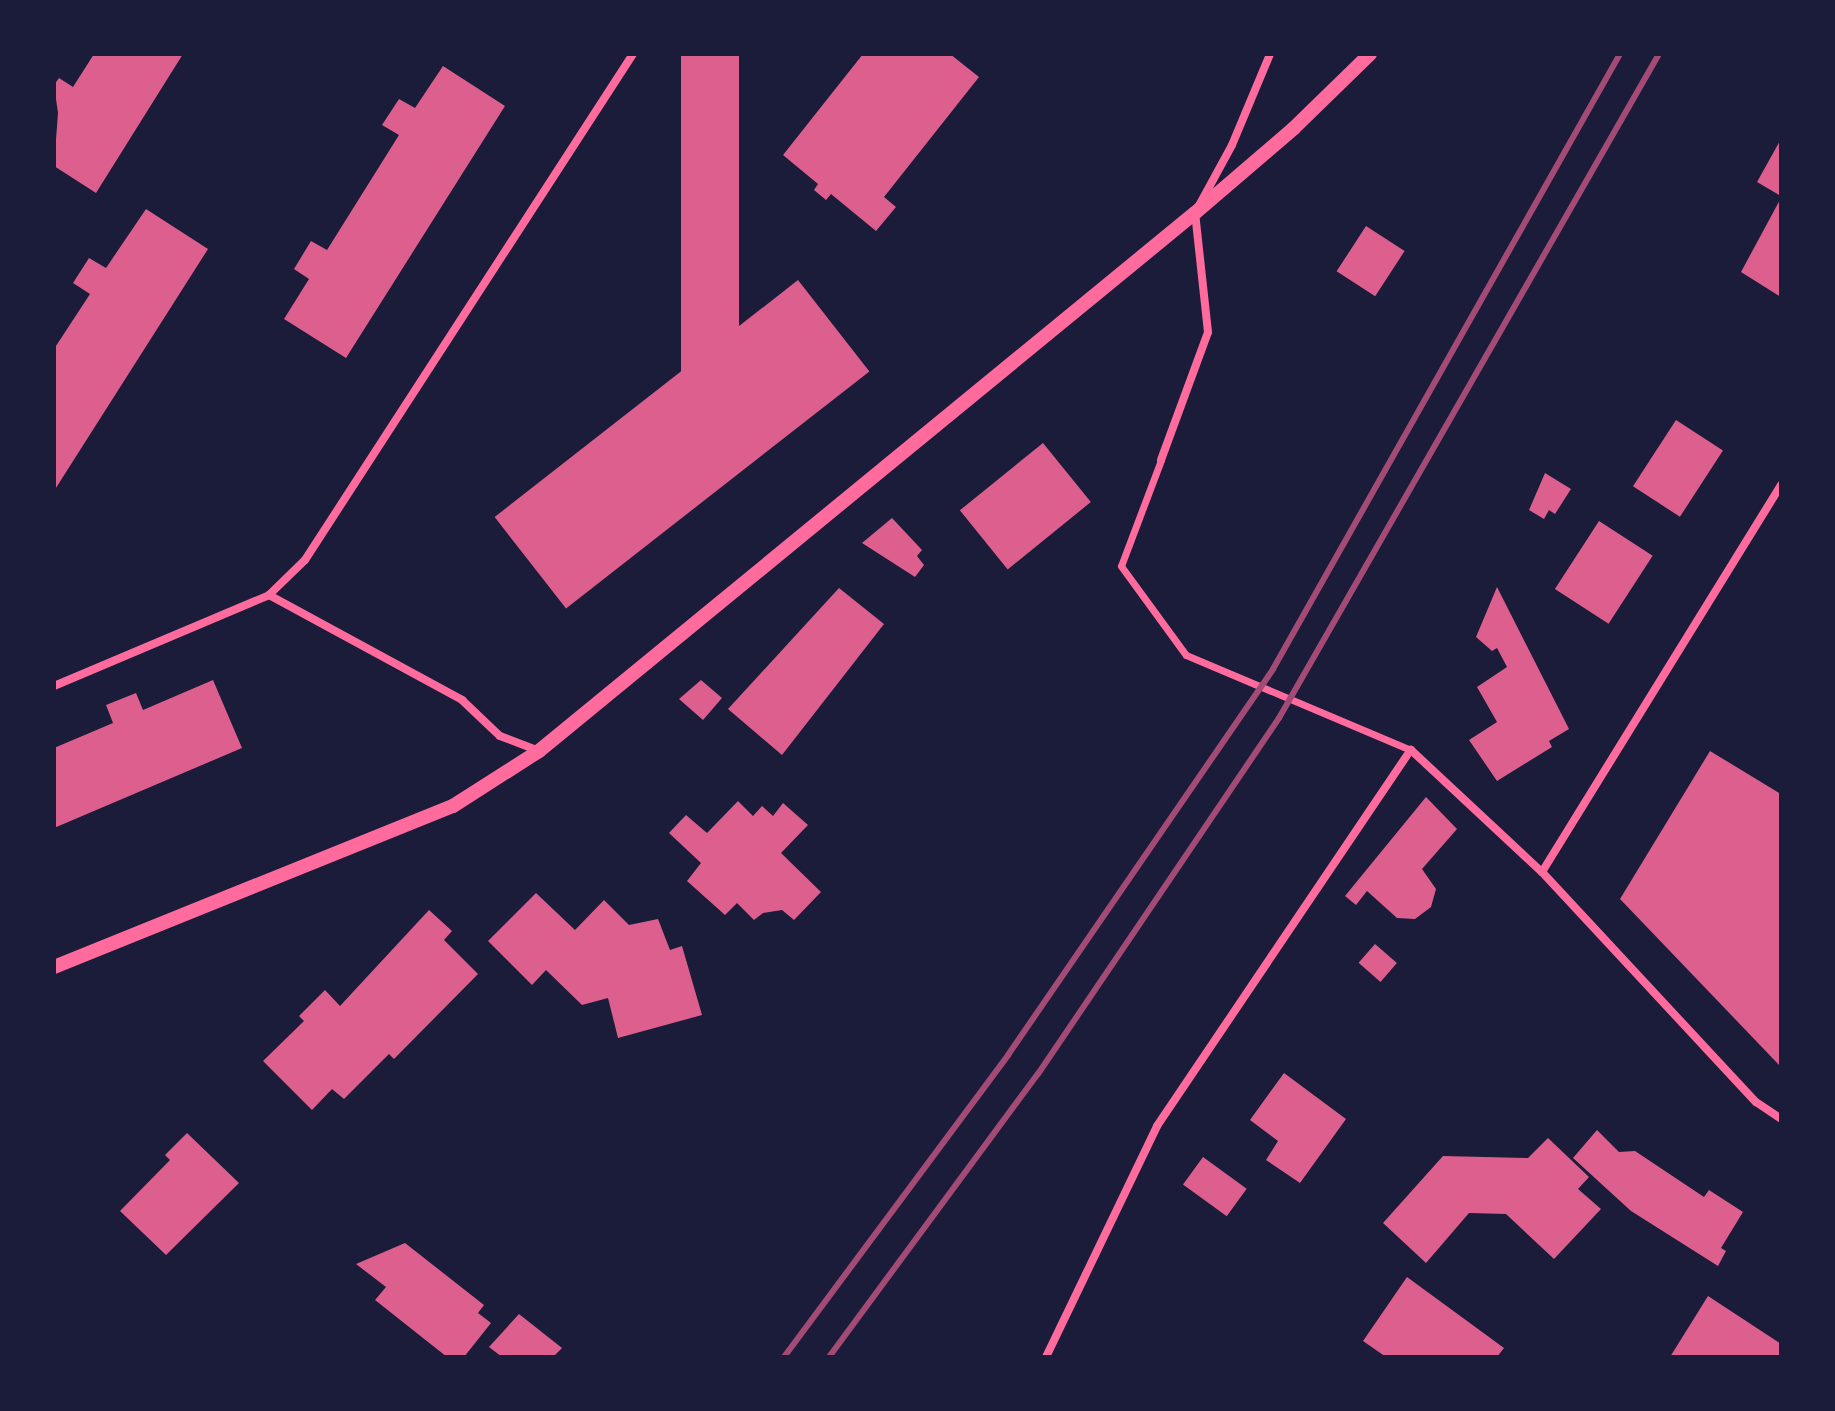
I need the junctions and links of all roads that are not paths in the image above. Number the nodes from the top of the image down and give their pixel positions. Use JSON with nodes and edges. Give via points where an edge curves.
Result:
{"nodes":[{"id":1,"x":633,"y":54,"type":"edge"},
{"id":2,"x":1270,"y":54,"type":"edge"},
{"id":3,"x":1370,"y":54,"type":"edge"},
{"id":4,"x":1195,"y":213,"type":"junction"},
{"id":5,"x":1161,"y":460,"type":"joint"},
{"id":6,"x":1781,"y":485,"type":"edge"},
{"id":7,"x":269,"y":595,"type":"junction"},
{"id":8,"x":54,"y":686,"type":"edge"},
{"id":9,"x":1411,"y":750,"type":"junction"},
{"id":10,"x":539,"y":751,"type":"junction"},
{"id":11,"x":1542,"y":872,"type":"junction"},
{"id":12,"x":54,"y":967,"type":"edge"},
{"id":13,"x":1781,"y":1119,"type":"edge"},
{"id":14,"x":1046,"y":1357,"type":"edge"}],
"edges":[{"from":1,"to":7,"type":"street","via":[[305,560]]},
{"from":2,"to":4,"type":"street","via":[[1232,145]]},
{"from":3,"to":4,"type":"street"},
{"from":4,"to":5,"type":"street","via":[[1208,332]]},
{"from":4,"to":10,"type":"street"},
{"from":5,"to":9,"type":"street","via":[[1121,566],[1186,655]]},
{"from":6,"to":11,"type":"street"},
{"from":7,"to":8,"type":"street"},
{"from":7,"to":10,"type":"street","via":[[462,700],[500,736]]},
{"from":9,"to":11,"type":"street"},
{"from":9,"to":14,"type":"street","via":[[1157,1126]]},
{"from":10,"to":12,"type":"street","via":[[453,806]]},
{"from":11,"to":13,"type":"street","via":[[1756,1102]]}]}
